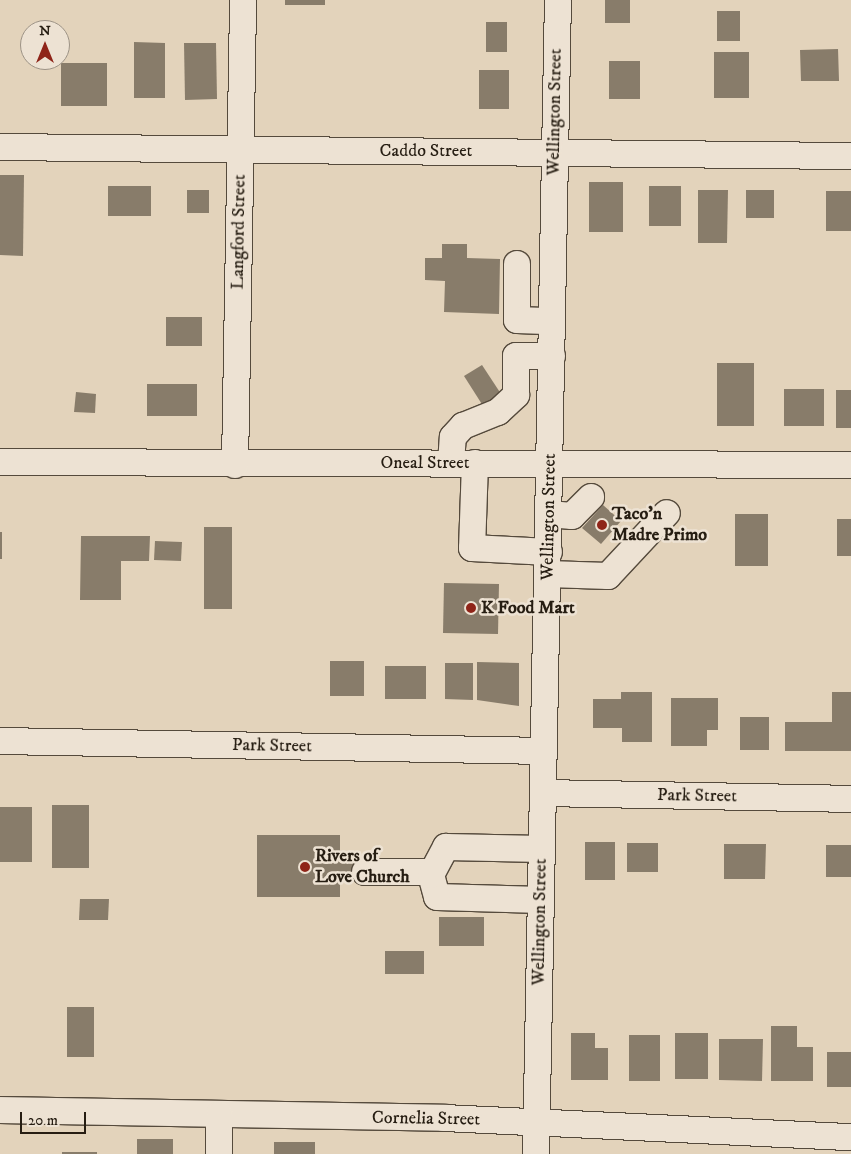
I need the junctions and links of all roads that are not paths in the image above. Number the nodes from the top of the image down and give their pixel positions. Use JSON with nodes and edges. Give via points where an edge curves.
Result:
{"nodes":[{"id":1,"x":243,"y":0,"type":"edge"},
{"id":2,"x":558,"y":0,"type":"edge"},
{"id":3,"x":0,"y":148,"type":"edge"},
{"id":4,"x":241,"y":149,"type":"junction"},
{"id":5,"x":554,"y":152,"type":"junction"},
{"id":6,"x":851,"y":156,"type":"edge"},
{"id":7,"x":517,"y":264,"type":"dead end"},
{"id":8,"x":552,"y":321,"type":"junction"},
{"id":9,"x":552,"y":356,"type":"junction"},
{"id":10,"x":0,"y":462,"type":"edge"},
{"id":11,"x":463,"y":462,"type":"junction"},
{"id":12,"x":550,"y":462,"type":"junction"},
{"id":13,"x":235,"y":465,"type":"junction"},
{"id":14,"x":851,"y":465,"type":"edge"},
{"id":15,"x":591,"y":497,"type":"dead end"},
{"id":16,"x":667,"y":513,"type":"dead end"},
{"id":17,"x":549,"y":514,"type":"junction"},
{"id":18,"x":549,"y":563,"type":"junction"},
{"id":19,"x":0,"y":741,"type":"edge"},
{"id":20,"x":544,"y":751,"type":"junction"},
{"id":21,"x":543,"y":793,"type":"junction"},
{"id":22,"x":851,"y":798,"type":"edge"},
{"id":23,"x":542,"y":848,"type":"junction"},
{"id":24,"x":365,"y":872,"type":"dead end"},
{"id":25,"x":432,"y":872,"type":"junction"},
{"id":26,"x":541,"y":900,"type":"junction"},
{"id":27,"x":0,"y":1110,"type":"edge"},
{"id":28,"x":220,"y":1115,"type":"junction"},
{"id":29,"x":537,"y":1122,"type":"junction"},
{"id":30,"x":851,"y":1137,"type":"edge"},
{"id":31,"x":219,"y":1154,"type":"edge"},
{"id":32,"x":536,"y":1154,"type":"edge"}],
"edges":[{"from":1,"to":4,"type":"street","name":"Langford Street"},
{"from":2,"to":5,"type":"street","name":"Wellington Street"},
{"from":3,"to":4,"type":"street","name":"Caddo Street"},
{"from":4,"to":5,"type":"street","name":"Caddo Street"},
{"from":4,"to":13,"type":"street","name":"Langford Street"},
{"from":5,"to":6,"type":"street","name":"Caddo Street"},
{"from":5,"to":8,"type":"street","name":"Wellington Street"},
{"from":7,"to":8,"type":"street","via":[[517,320]]},
{"from":8,"to":9,"type":"street","name":"Wellington Street"},
{"from":9,"to":11,"type":"street","via":[[516,356],[516,395],[498,412],[464,426],[453,437]]},
{"from":9,"to":12,"type":"street","name":"Wellington Street"},
{"from":10,"to":13,"type":"street","name":"Oneal Street"},
{"from":11,"to":12,"type":"street","name":"Oneal Street"},
{"from":11,"to":13,"type":"street","name":"Oneal Street"},
{"from":11,"to":18,"type":"street","via":[[472,548]]},
{"from":12,"to":14,"type":"street","name":"Oneal Street"},
{"from":12,"to":17,"type":"street","name":"Wellington Street"},
{"from":15,"to":17,"type":"street","via":[[572,516]]},
{"from":16,"to":18,"type":"street","via":[[608,576]]},
{"from":17,"to":18,"type":"street","name":"Wellington Street"},
{"from":18,"to":20,"type":"street","name":"Wellington Street"},
{"from":19,"to":20,"type":"street","name":"Park Street"},
{"from":20,"to":21,"type":"street","name":"Wellington Street"},
{"from":21,"to":22,"type":"street","name":"Park Street"},
{"from":21,"to":23,"type":"street","name":"Wellington Street"},
{"from":23,"to":25,"type":"street","via":[[446,847]]},
{"from":23,"to":26,"type":"street","name":"Wellington Street"},
{"from":24,"to":25,"type":"street"},
{"from":25,"to":26,"type":"street","via":[[437,897]]},
{"from":26,"to":29,"type":"street","name":"Wellington Street"},
{"from":27,"to":28,"type":"street","name":"Cornelia Street"},
{"from":28,"to":29,"type":"street","name":"Cornelia Street"},
{"from":28,"to":31,"type":"street"},
{"from":29,"to":30,"type":"street","name":"Cornelia Street"},
{"from":29,"to":32,"type":"street","name":"Wellington Street"}]}
